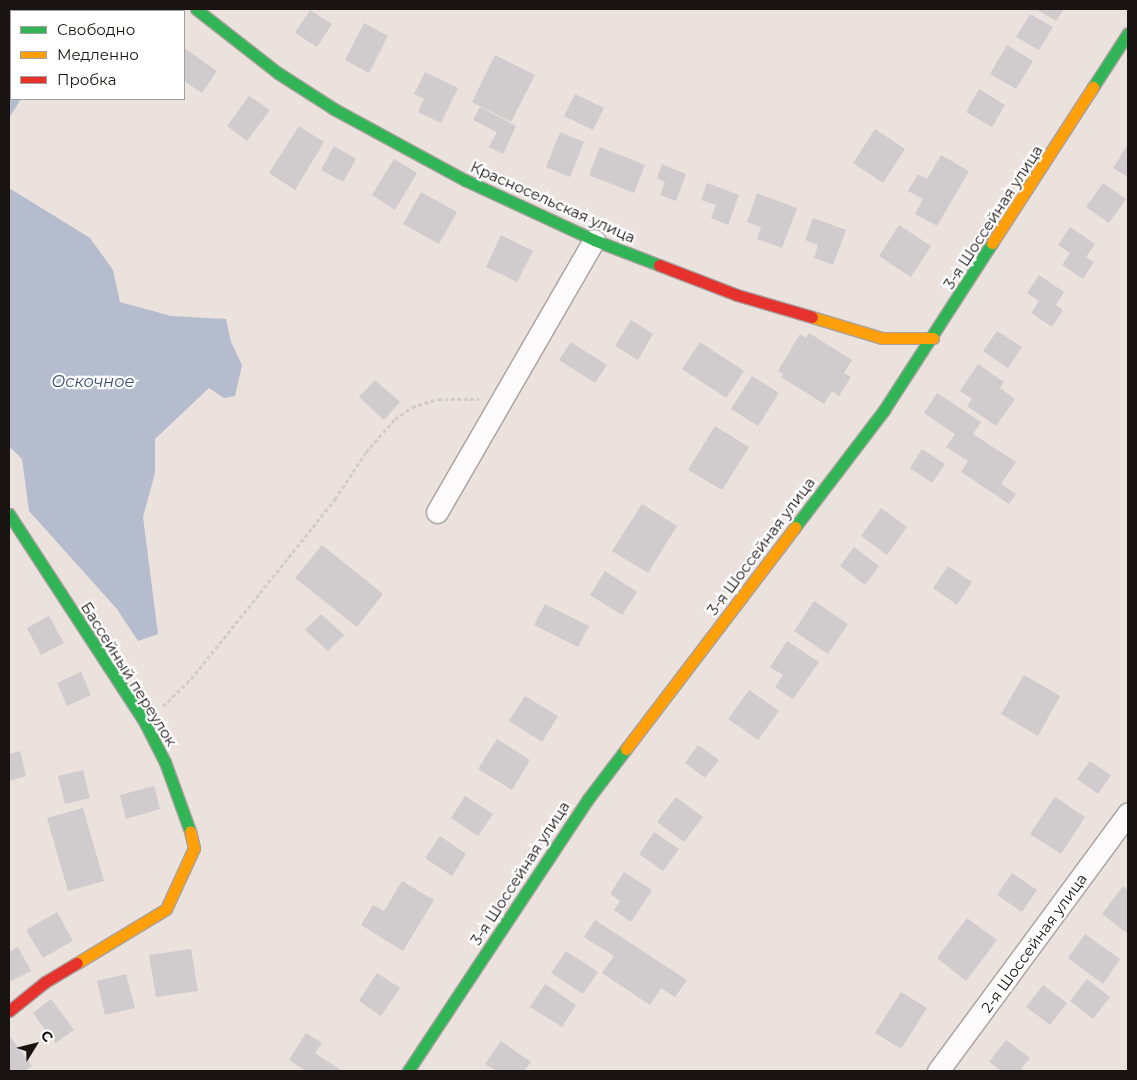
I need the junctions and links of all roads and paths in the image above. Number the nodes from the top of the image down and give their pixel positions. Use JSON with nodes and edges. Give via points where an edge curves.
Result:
{"nodes":[{"id":1,"x":196,"y":9,"type":"edge"},
{"id":2,"x":1128,"y":33,"type":"edge"},
{"id":3,"x":594,"y":240,"type":"junction"},
{"id":4,"x":933,"y":338,"type":"junction"},
{"id":5,"x":502,"y":400,"type":"junction"},
{"id":6,"x":437,"y":512,"type":"dead end"},
{"id":7,"x":9,"y":514,"type":"edge"},
{"id":8,"x":145,"y":723,"type":"junction"},
{"id":9,"x":1128,"y":813,"type":"edge"},
{"id":10,"x":9,"y":1010,"type":"edge"},
{"id":11,"x":408,"y":1071,"type":"edge"},
{"id":12,"x":938,"y":1071,"type":"edge"}],
"edges":[{"from":1,"to":3,"type":"street","name":"Красносельская улица","via":[[278,73],[334,109],[465,180]]},
{"from":2,"to":4,"type":"street","name":"3-я Шоссейная улица"},
{"from":3,"to":4,"type":"street","name":"Красносельская улица","via":[[737,295],[882,338]]},
{"from":3,"to":5,"type":"street"},
{"from":4,"to":11,"type":"street","name":"3-я Шоссейная улица","via":[[878,418],[588,799]]},
{"from":5,"to":6,"type":"street"},
{"from":5,"to":8,"type":"path","via":[[438,399],[412,407],[395,419],[366,452],[334,499],[192,679]]},
{"from":7,"to":8,"type":"street","name":"Бассейный переулок"},
{"from":8,"to":10,"type":"street","name":"Бассейный переулок","via":[[165,762],[186,816],[194,848],[181,882],[166,909],[45,982]]},
{"from":9,"to":12,"type":"street","name":"2-я Шоссейная улица"}]}
